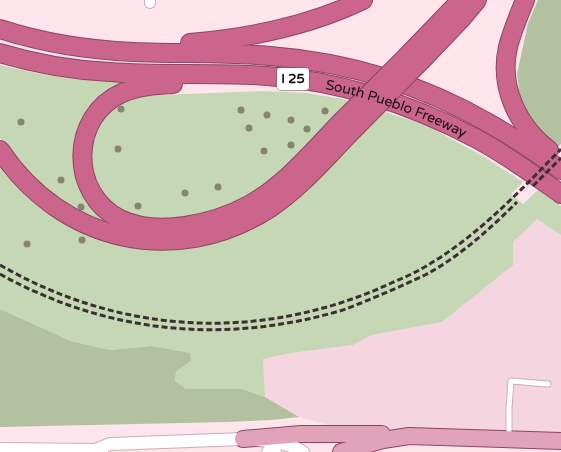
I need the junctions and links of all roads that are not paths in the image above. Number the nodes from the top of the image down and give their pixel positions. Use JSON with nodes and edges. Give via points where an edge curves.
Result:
{"nodes":[{"id":1,"x":363,"y":0,"type":"edge"},
{"id":2,"x":461,"y":0,"type":"edge"},
{"id":3,"x":477,"y":0,"type":"edge"},
{"id":4,"x":525,"y":0,"type":"edge"},
{"id":5,"x":0,"y":29,"type":"edge"},
{"id":6,"x":55,"y":43,"type":"junction"},
{"id":7,"x":0,"y":53,"type":"edge"},
{"id":8,"x":414,"y":58,"type":"junction"},
{"id":9,"x":290,"y":78,"type":"junction"},
{"id":10,"x":348,"y":125,"type":"junction"},
{"id":11,"x":0,"y":150,"type":"edge"},
{"id":12,"x":561,"y":159,"type":"edge"},
{"id":13,"x":561,"y":170,"type":"edge"},
{"id":14,"x":561,"y":194,"type":"edge"},
{"id":15,"x":548,"y":384,"type":"dead end"},
{"id":16,"x":409,"y":436,"type":"junction"},
{"id":17,"x":243,"y":439,"type":"junction"},
{"id":18,"x":509,"y":440,"type":"junction"},
{"id":19,"x":561,"y":441,"type":"edge"},
{"id":20,"x":0,"y":449,"type":"edge"},
{"id":21,"x":98,"y":451,"type":"edge"},
{"id":22,"x":268,"y":452,"type":"edge"},
{"id":23,"x":275,"y":452,"type":"edge"},
{"id":24,"x":303,"y":452,"type":"edge"},
{"id":25,"x":341,"y":452,"type":"edge"}],
"edges":[{"from":1,"to":6,"type":"highway","via":[[291,26],[215,41],[162,44]]},
{"from":2,"to":8,"type":"highway"},
{"from":3,"to":8,"type":"highway","via":[[462,18]]},
{"from":4,"to":12,"type":"highway","via":[[508,48],[506,71],[509,94],[518,116],[528,131]]},
{"from":5,"to":6,"type":"highway","name":"South Pueblo Freeway","number":"I 25"},
{"from":6,"to":13,"type":"highway","name":"South Pueblo Freeway","number":"I 25","via":[[121,51],[269,56],[319,62],[362,72],[418,90],[466,111],[512,137]]},
{"from":7,"to":9,"type":"highway","name":"South Pueblo Freeway","number":"I 25","via":[[58,66],[109,72]]},
{"from":8,"to":10,"type":"highway","bridge":true},
{"from":9,"to":10,"type":"highway","via":[[171,84],[139,87],[121,93],[99,110],[83,139],[82,163],[91,192],[107,211],[139,226],[164,227],[207,222],[235,212],[263,197]]},
{"from":9,"to":14,"type":"highway","name":"South Pueblo Freeway","number":"I 25","via":[[357,91],[431,117],[501,153]]},
{"from":10,"to":11,"type":"highway","via":[[296,187],[275,205],[242,224],[201,237],[170,241],[121,236],[74,219],[33,190]]},
{"from":15,"to":18,"type":"lane","via":[[512,381]]},
{"from":16,"to":17,"type":"main road","via":[[352,433]]},
{"from":16,"to":18,"type":"main road"},
{"from":16,"to":25,"type":"main road","via":[[383,440]]},
{"from":17,"to":21,"type":"street","via":[[110,444]]},
{"from":17,"to":24,"type":"street","via":[[265,440],[297,448]]},
{"from":18,"to":19,"type":"main road"},
{"from":20,"to":21,"type":"street"},
{"from":22,"to":23,"type":"street"}]}
